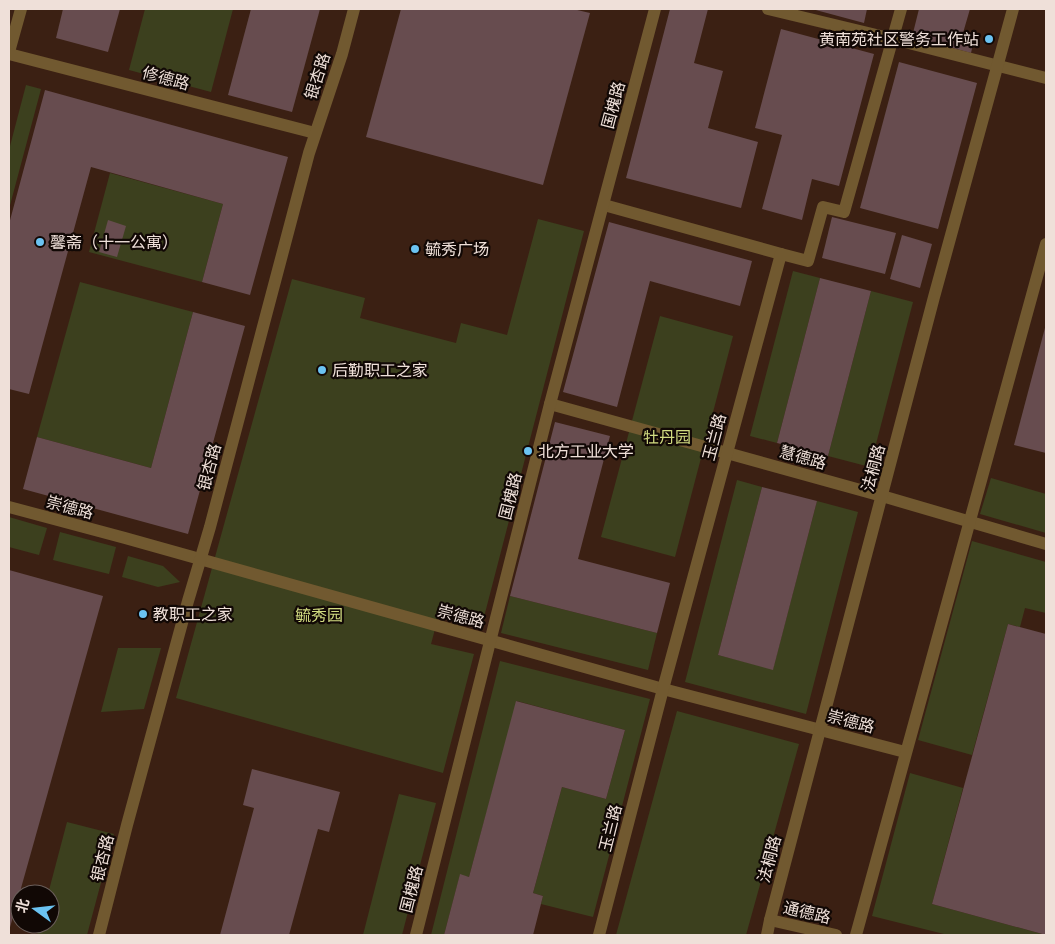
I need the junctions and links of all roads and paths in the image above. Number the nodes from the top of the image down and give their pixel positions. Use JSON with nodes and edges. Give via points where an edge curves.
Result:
{"nodes":[{"id":1,"x":21,"y":9,"type":"edge"},
{"id":2,"x":354,"y":9,"type":"edge"},
{"id":3,"x":655,"y":9,"type":"edge"},
{"id":4,"x":768,"y":9,"type":"edge"},
{"id":5,"x":901,"y":9,"type":"edge"},
{"id":6,"x":1013,"y":9,"type":"edge"},
{"id":7,"x":893,"y":39,"type":"junction"},
{"id":8,"x":9,"y":53,"type":"edge"},
{"id":9,"x":997,"y":66,"type":"junction"},
{"id":10,"x":1046,"y":78,"type":"edge"},
{"id":11,"x":315,"y":133,"type":"junction"},
{"id":12,"x":604,"y":205,"type":"junction"},
{"id":13,"x":1046,"y":244,"type":"edge"},
{"id":14,"x":781,"y":254,"type":"junction"},
{"id":15,"x":550,"y":404,"type":"junction"},
{"id":16,"x":726,"y":453,"type":"junction"},
{"id":17,"x":882,"y":496,"type":"junction"},
{"id":18,"x":9,"y":507,"type":"edge"},
{"id":19,"x":970,"y":522,"type":"junction"},
{"id":20,"x":1046,"y":544,"type":"edge"},
{"id":21,"x":199,"y":560,"type":"junction"},
{"id":22,"x":490,"y":640,"type":"junction"},
{"id":23,"x":663,"y":689,"type":"junction"},
{"id":24,"x":820,"y":730,"type":"junction"},
{"id":25,"x":905,"y":752,"type":"junction"},
{"id":26,"x":770,"y":920,"type":"junction"},
{"id":27,"x":99,"y":935,"type":"edge"},
{"id":28,"x":416,"y":935,"type":"edge"},
{"id":29,"x":599,"y":935,"type":"edge"},
{"id":30,"x":767,"y":935,"type":"edge"},
{"id":31,"x":836,"y":935,"type":"edge"},
{"id":32,"x":856,"y":935,"type":"edge"}],
"edges":[{"from":1,"to":8,"type":"street"},
{"from":2,"to":11,"type":"street","name":"银杏路"},
{"from":3,"to":12,"type":"street","name":"国槐路"},
{"from":4,"to":7,"type":"street"},
{"from":5,"to":7,"type":"street"},
{"from":6,"to":9,"type":"street","name":"法桐路"},
{"from":7,"to":9,"type":"street"},
{"from":7,"to":14,"type":"street","via":[[844,212],[823,207],[808,261]]},
{"from":8,"to":11,"type":"street","name":"修德路"},
{"from":9,"to":10,"type":"street"},
{"from":9,"to":17,"type":"street","name":"法桐路"},
{"from":11,"to":21,"type":"street","name":"银杏路"},
{"from":12,"to":14,"type":"street"},
{"from":12,"to":15,"type":"street","name":"国槐路"},
{"from":13,"to":19,"type":"street"},
{"from":14,"to":16,"type":"street","name":"玉兰路"},
{"from":15,"to":16,"type":"street","name":"慧德路"},
{"from":15,"to":22,"type":"street","name":"国槐路"},
{"from":16,"to":17,"type":"street","name":"慧德路"},
{"from":16,"to":23,"type":"street","name":"玉兰路"},
{"from":17,"to":19,"type":"street","name":"慧德路"},
{"from":17,"to":24,"type":"street","name":"法桐路"},
{"from":18,"to":21,"type":"street","name":"崇德路"},
{"from":19,"to":20,"type":"street","name":"慧德路"},
{"from":19,"to":25,"type":"street"},
{"from":21,"to":22,"type":"street","name":"崇德路"},
{"from":21,"to":27,"type":"street","name":"银杏路"},
{"from":22,"to":23,"type":"street","name":"崇德路"},
{"from":22,"to":28,"type":"street","name":"国槐路"},
{"from":23,"to":24,"type":"street","name":"崇德路"},
{"from":23,"to":29,"type":"street","name":"玉兰路"},
{"from":24,"to":25,"type":"street","name":"崇德路"},
{"from":24,"to":26,"type":"street","name":"法桐路"},
{"from":25,"to":32,"type":"street"},
{"from":26,"to":30,"type":"street","name":"法桐路"},
{"from":26,"to":31,"type":"street","name":"通德路"}]}
